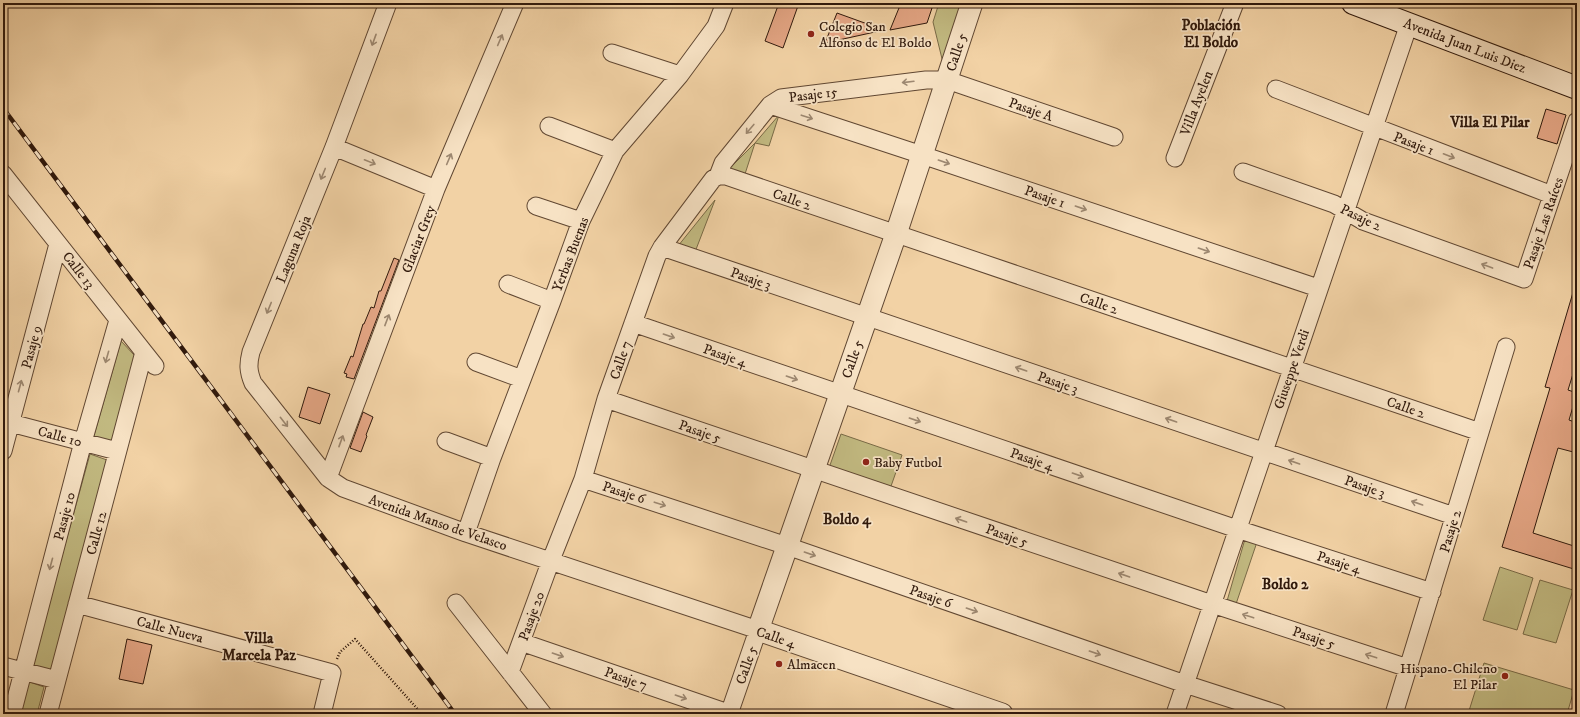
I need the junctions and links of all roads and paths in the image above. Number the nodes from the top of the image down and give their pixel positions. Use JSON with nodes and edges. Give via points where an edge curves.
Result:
{"nodes":[{"id":1,"x":388,"y":3,"type":"edge"},
{"id":2,"x":515,"y":3,"type":"edge"},
{"id":3,"x":725,"y":3,"type":"edge"},
{"id":4,"x":972,"y":3,"type":"edge"},
{"id":5,"x":1235,"y":3,"type":"edge"},
{"id":6,"x":1353,"y":3,"type":"edge"},
{"id":7,"x":1409,"y":24,"type":"junction"},
{"id":8,"x":612,"y":53,"type":"dead end"},
{"id":9,"x":680,"y":75,"type":"junction"},
{"id":10,"x":947,"y":80,"type":"junction"},
{"id":11,"x":1577,"y":88,"type":"edge"},
{"id":12,"x":1276,"y":89,"type":"dead end"},
{"id":13,"x":770,"y":105,"type":"junction"},
{"id":14,"x":1577,"y":122,"type":"edge"},
{"id":15,"x":549,"y":126,"type":"dead end"},
{"id":16,"x":1373,"y":127,"type":"junction"},
{"id":17,"x":1114,"y":137,"type":"dead end"},
{"id":18,"x":334,"y":147,"type":"junction"},
{"id":19,"x":615,"y":151,"type":"junction"},
{"id":20,"x":922,"y":155,"type":"junction"},
{"id":21,"x":1175,"y":158,"type":"dead end"},
{"id":22,"x":1243,"y":172,"type":"dead end"},
{"id":23,"x":3,"y":174,"type":"edge"},
{"id":24,"x":718,"y":176,"type":"junction"},
{"id":25,"x":436,"y":189,"type":"junction"},
{"id":26,"x":1552,"y":195,"type":"junction"},
{"id":27,"x":536,"y":206,"type":"dead end"},
{"id":28,"x":1344,"y":211,"type":"junction"},
{"id":29,"x":581,"y":221,"type":"junction"},
{"id":30,"x":896,"y":234,"type":"junction"},
{"id":31,"x":58,"y":244,"type":"junction"},
{"id":32,"x":662,"y":247,"type":"junction"},
{"id":33,"x":1524,"y":279,"type":"joint"},
{"id":34,"x":508,"y":284,"type":"dead end"},
{"id":35,"x":1318,"y":288,"type":"junction"},
{"id":36,"x":552,"y":301,"type":"junction"},
{"id":37,"x":867,"y":317,"type":"junction"},
{"id":38,"x":118,"y":320,"type":"junction"},
{"id":39,"x":633,"y":323,"type":"junction"},
{"id":40,"x":1506,"y":347,"type":"dead end"},
{"id":41,"x":144,"y":352,"type":"junction"},
{"id":42,"x":476,"y":362,"type":"dead end"},
{"id":43,"x":155,"y":366,"type":"dead end"},
{"id":44,"x":1292,"y":368,"type":"junction"},
{"id":45,"x":522,"y":378,"type":"junction"},
{"id":46,"x":840,"y":395,"type":"junction"},
{"id":47,"x":606,"y":399,"type":"junction"},
{"id":48,"x":7,"y":422,"type":"edge"},
{"id":49,"x":1480,"y":432,"type":"junction"},
{"id":50,"x":446,"y":441,"type":"dead end"},
{"id":51,"x":83,"y":442,"type":"junction"},
{"id":52,"x":3,"y":451,"type":"edge"},
{"id":53,"x":117,"y":451,"type":"junction"},
{"id":54,"x":1264,"y":451,"type":"junction"},
{"id":55,"x":492,"y":458,"type":"junction"},
{"id":56,"x":814,"y":470,"type":"junction"},
{"id":57,"x":328,"y":478,"type":"junction"},
{"id":58,"x":583,"y":479,"type":"junction"},
{"id":59,"x":1454,"y":516,"type":"junction"},
{"id":60,"x":1237,"y":529,"type":"junction"},
{"id":61,"x":466,"y":533,"type":"junction"},
{"id":62,"x":787,"y":546,"type":"junction"},
{"id":63,"x":551,"y":560,"type":"junction"},
{"id":64,"x":1432,"y":592,"type":"junction"},
{"id":65,"x":456,"y":603,"type":"dead end"},
{"id":66,"x":77,"y":604,"type":"junction"},
{"id":67,"x":1212,"y":604,"type":"junction"},
{"id":68,"x":758,"y":630,"type":"junction"},
{"id":69,"x":521,"y":642,"type":"junction"},
{"id":70,"x":3,"y":666,"type":"edge"},
{"id":71,"x":1408,"y":668,"type":"junction"},
{"id":72,"x":23,"y":671,"type":"junction"},
{"id":73,"x":510,"y":672,"type":"junction"},
{"id":74,"x":332,"y":673,"type":"junction"},
{"id":75,"x":57,"y":680,"type":"junction"},
{"id":76,"x":1185,"y":684,"type":"junction"},
{"id":77,"x":12,"y":714,"type":"edge"},
{"id":78,"x":48,"y":714,"type":"edge"},
{"id":79,"x":322,"y":714,"type":"edge"},
{"id":80,"x":422,"y":714,"type":"edge"},
{"id":81,"x":543,"y":714,"type":"edge"},
{"id":82,"x":730,"y":714,"type":"edge"},
{"id":83,"x":1000,"y":714,"type":"edge"},
{"id":84,"x":1175,"y":714,"type":"edge"},
{"id":85,"x":1278,"y":714,"type":"edge"},
{"id":86,"x":1394,"y":714,"type":"edge"}],
"edges":[{"from":1,"to":18,"type":"street","name":"Laguna Roja","one_way":true},
{"from":25,"to":2,"type":"street","name":"Glaciar Grey","one_way":true},
{"from":3,"to":9,"type":"street","name":"Yerbas Buenas","via":[[716,26]]},
{"from":4,"to":10,"type":"street","name":"Calle 5"},
{"from":5,"to":21,"type":"street","name":"Villa Ayelen"},
{"from":6,"to":7,"type":"main road","name":"Avenida Juan Luis Diez"},
{"from":7,"to":11,"type":"main road","name":"Avenida Juan Luis Diez"},
{"from":7,"to":16,"type":"street","name":"Giuseppe Verdi"},
{"from":8,"to":9,"type":"street"},
{"from":9,"to":19,"type":"street","name":"Yerbas Buenas"},
{"from":10,"to":13,"type":"street","name":"Pasaje 15","one_way":true,"via":[[926,80],[781,98]]},
{"from":10,"to":17,"type":"street","name":"Pasaje A"},
{"from":10,"to":20,"type":"street","name":"Calle 5"},
{"from":12,"to":16,"type":"street","name":"Pasaje 1"},
{"from":13,"to":20,"type":"street","name":"Pasaje 1","one_way":true},
{"from":13,"to":24,"type":"street","name":"Pasaje 15","one_way":true,"via":[[723,163]]},
{"from":14,"to":26,"type":"street","name":"Pasaje Las Raíces"},
{"from":15,"to":19,"type":"street"},
{"from":16,"to":26,"type":"street","name":"Pasaje 1","one_way":true},
{"from":16,"to":28,"type":"street","name":"Giuseppe Verdi"},
{"from":18,"to":25,"type":"street","one_way":true},
{"from":18,"to":57,"type":"street","name":"Laguna Roja","one_way":true,"via":[[248,364],[249,373],[258,390]]},
{"from":19,"to":29,"type":"street","name":"Yerbas Buenas"},
{"from":20,"to":30,"type":"street","name":"Calle 5"},
{"from":20,"to":35,"type":"street","name":"Pasaje 1","one_way":true},
{"from":22,"to":28,"type":"street","name":"Pasaje 2","via":[[1334,204]]},
{"from":23,"to":31,"type":"street","name":"Calle 13"},
{"from":24,"to":30,"type":"street","name":"Calle 2","via":[[726,176]]},
{"from":24,"to":32,"type":"street","name":"Calle 7","via":[[713,179]]},
{"from":57,"to":25,"type":"street","name":"Glaciar Grey","one_way":true},
{"from":26,"to":33,"type":"street","name":"Pasaje Las Raíces"},
{"from":27,"to":29,"type":"street"},
{"from":33,"to":28,"type":"street","name":"Pasaje 2","one_way":true,"via":[[1363,221]]},
{"from":28,"to":35,"type":"street","name":"Giuseppe Verdi"},
{"from":29,"to":36,"type":"street","name":"Yerbas Buenas"},
{"from":30,"to":37,"type":"street","name":"Calle 5"},
{"from":30,"to":44,"type":"street","name":"Calle 2"},
{"from":31,"to":38,"type":"street","name":"Calle 13"},
{"from":48,"to":31,"type":"street","name":"Pasaje 9","one_way":true},
{"from":32,"to":37,"type":"street","name":"Pasaje 3"},
{"from":32,"to":39,"type":"street","name":"Calle 7"},
{"from":34,"to":36,"type":"street"},
{"from":35,"to":44,"type":"street","name":"Giuseppe Verdi"},
{"from":36,"to":45,"type":"street","name":"Yerbas Buenas"},
{"from":37,"to":46,"type":"street","name":"Calle 5"},
{"from":54,"to":37,"type":"street","name":"Pasaje 3","one_way":true},
{"from":38,"to":41,"type":"street","name":"Calle 13"},
{"from":38,"to":51,"type":"street","name":"Pasaje 10","one_way":true},
{"from":39,"to":46,"type":"street","name":"Pasaje 4","one_way":true},
{"from":39,"to":47,"type":"street","name":"Calle 7"},
{"from":40,"to":49,"type":"street","name":"Pasaje 2"},
{"from":41,"to":43,"type":"street","name":"Calle 13"},
{"from":41,"to":53,"type":"street","name":"Calle 12"},
{"from":42,"to":45,"type":"street"},
{"from":44,"to":49,"type":"street","name":"Calle 2"},
{"from":44,"to":54,"type":"street","name":"Giuseppe Verdi"},
{"from":45,"to":55,"type":"street","name":"Yerbas Buenas"},
{"from":46,"to":56,"type":"street","name":"Calle 5"},
{"from":46,"to":60,"type":"street","name":"Pasaje 4","one_way":true},
{"from":47,"to":56,"type":"street","name":"Pasaje 5"},
{"from":47,"to":58,"type":"street","name":"Calle 7"},
{"from":48,"to":51,"type":"street","name":"Calle 10"},
{"from":48,"to":52,"type":"street","name":"Pasaje 9"},
{"from":49,"to":59,"type":"street","name":"Pasaje 2"},
{"from":50,"to":55,"type":"street"},
{"from":51,"to":53,"type":"street","name":"Calle 10"},
{"from":51,"to":72,"type":"street","name":"Pasaje 10","one_way":true},
{"from":53,"to":66,"type":"street","name":"Calle 12"},
{"from":59,"to":54,"type":"street","name":"Pasaje 3","one_way":true},
{"from":54,"to":60,"type":"street","name":"Giuseppe Verdi"},
{"from":55,"to":61,"type":"street","name":"Yerbas Buenas"},
{"from":56,"to":62,"type":"street","name":"Calle 5"},
{"from":67,"to":56,"type":"street","name":"Pasaje 5","one_way":true},
{"from":57,"to":61,"type":"street","name":"Avenida Manso de Velasco","via":[[343,488]]},
{"from":58,"to":62,"type":"street","name":"Pasaje 6","one_way":true},
{"from":58,"to":63,"type":"street","name":"Calle 7"},
{"from":59,"to":64,"type":"street","name":"Pasaje 2"},
{"from":60,"to":64,"type":"street","name":"Pasaje 4"},
{"from":60,"to":67,"type":"street","name":"Giuseppe Verdi"},
{"from":61,"to":63,"type":"street","name":"Avenida Manso de Velasco"},
{"from":62,"to":68,"type":"street","name":"Calle 5"},
{"from":62,"to":76,"type":"street","name":"Pasaje 6","one_way":true},
{"from":63,"to":68,"type":"street","name":"Calle 4"},
{"from":63,"to":69,"type":"street","name":"Pasaje 20"},
{"from":64,"to":71,"type":"street","name":"Pasaje 2"},
{"from":65,"to":73,"type":"street"},
{"from":66,"to":74,"type":"street","name":"Calle Nueva"},
{"from":66,"to":75,"type":"street","name":"Calle 12"},
{"from":71,"to":67,"type":"street","name":"Pasaje 5","one_way":true},
{"from":67,"to":76,"type":"street","name":"Giuseppe Verdi"},
{"from":68,"to":82,"type":"street","name":"Calle 5"},
{"from":68,"to":83,"type":"street","name":"Calle 4"},
{"from":69,"to":73,"type":"street","name":"Pasaje 20"},
{"from":69,"to":82,"type":"street","name":"Pasaje 7","one_way":true},
{"from":70,"to":72,"type":"street"},
{"from":71,"to":86,"type":"street","name":"Pasaje 2"},
{"from":72,"to":75,"type":"street"},
{"from":72,"to":77,"type":"street","name":"Pasaje 10"},
{"from":73,"to":81,"type":"street"},
{"from":74,"to":79,"type":"street"},
{"from":74,"to":80,"type":"path","via":[[340,652],[355,639]]},
{"from":75,"to":78,"type":"street","name":"Calle 12"},
{"from":76,"to":84,"type":"street","name":"Giuseppe Verdi"},
{"from":76,"to":85,"type":"street","name":"Pasaje 6"}]}
